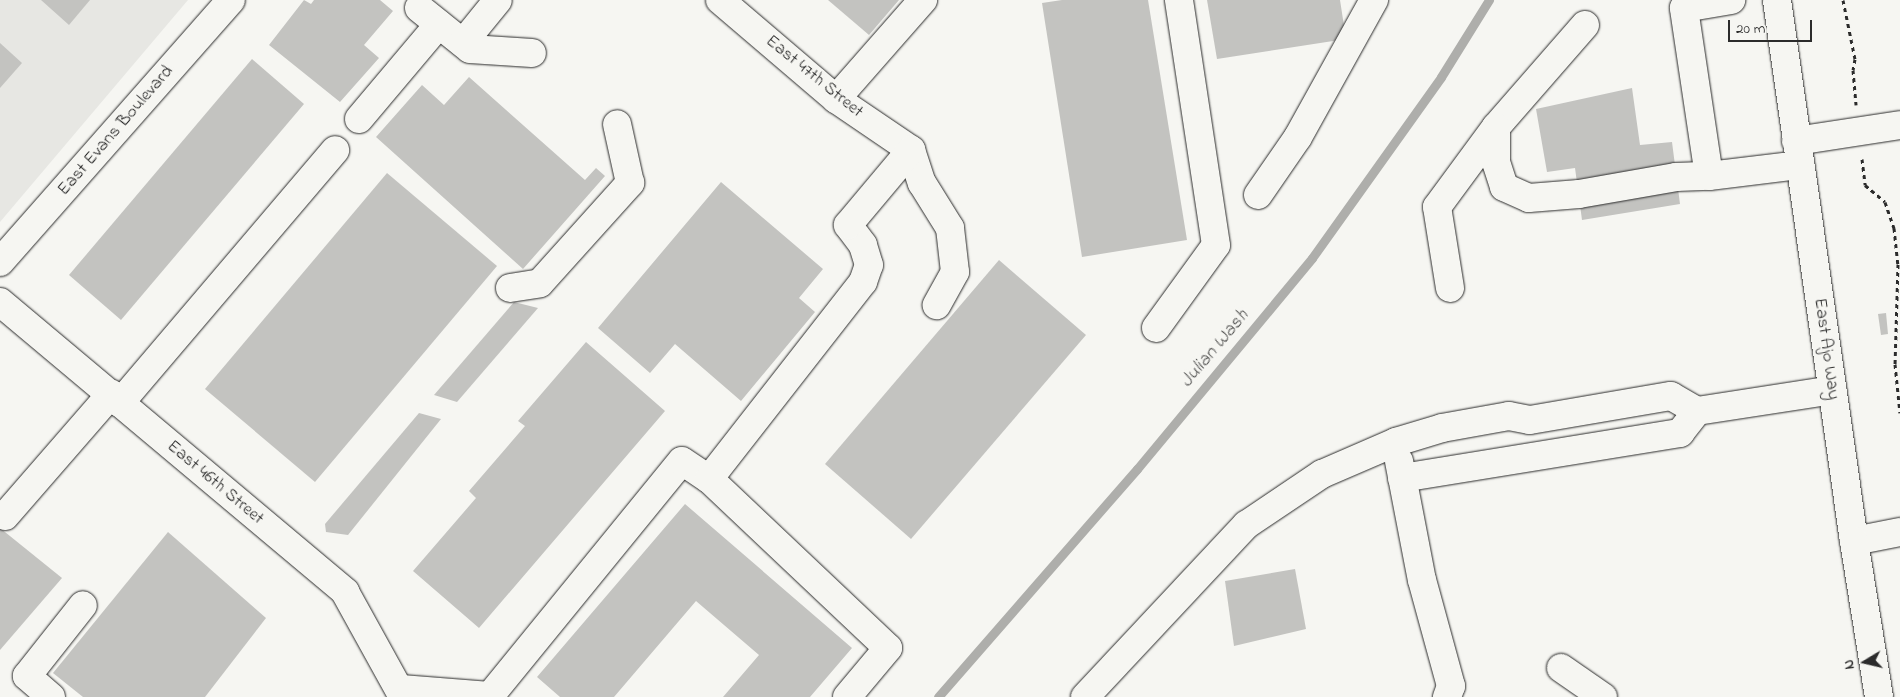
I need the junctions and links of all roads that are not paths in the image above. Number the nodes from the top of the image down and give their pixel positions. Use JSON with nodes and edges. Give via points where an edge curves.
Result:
{"nodes":[{"id":1,"x":231,"y":0,"type":"edge"},
{"id":2,"x":498,"y":0,"type":"edge"},
{"id":3,"x":720,"y":0,"type":"edge"},
{"id":4,"x":923,"y":0,"type":"edge"},
{"id":5,"x":1179,"y":0,"type":"edge"},
{"id":6,"x":1374,"y":0,"type":"edge"},
{"id":7,"x":1731,"y":0,"type":"edge"},
{"id":8,"x":1777,"y":0,"type":"edge"},
{"id":9,"x":1585,"y":25,"type":"dead end"},
{"id":10,"x":466,"y":46,"type":"junction"},
{"id":11,"x":532,"y":53,"type":"dead end"},
{"id":12,"x":836,"y":99,"type":"junction"},
{"id":13,"x":359,"y":119,"type":"dead end"},
{"id":14,"x":617,"y":124,"type":"dead end"},
{"id":15,"x":1900,"y":125,"type":"edge"},
{"id":16,"x":1496,"y":128,"type":"junction"},
{"id":17,"x":335,"y":150,"type":"dead end"},
{"id":18,"x":911,"y":150,"type":"junction"},
{"id":19,"x":1798,"y":153,"type":"junction"},
{"id":20,"x":1709,"y":176,"type":"junction"},
{"id":21,"x":1258,"y":196,"type":"dead end"},
{"id":22,"x":0,"y":262,"type":"edge"},
{"id":23,"x":510,"y":288,"type":"dead end"},
{"id":24,"x":1450,"y":288,"type":"dead end"},
{"id":25,"x":0,"y":302,"type":"edge"},
{"id":26,"x":937,"y":305,"type":"dead end"},
{"id":27,"x":1156,"y":328,"type":"dead end"},
{"id":28,"x":1832,"y":390,"type":"junction"},
{"id":29,"x":115,"y":399,"type":"junction"},
{"id":30,"x":1697,"y":411,"type":"junction"},
{"id":31,"x":1509,"y":416,"type":"junction"},
{"id":32,"x":1396,"y":442,"type":"junction"},
{"id":33,"x":1517,"y":461,"type":"junction"},
{"id":34,"x":1402,"y":478,"type":"junction"},
{"id":35,"x":709,"y":479,"type":"junction"},
{"id":36,"x":5,"y":516,"type":"dead end"},
{"id":37,"x":1900,"y":532,"type":"edge"},
{"id":38,"x":1854,"y":541,"type":"junction"},
{"id":39,"x":83,"y":605,"type":"dead end"},
{"id":40,"x":1561,"y":668,"type":"dead end"},
{"id":41,"x":403,"y":695,"type":"edge"},
{"id":42,"x":51,"y":697,"type":"edge"},
{"id":43,"x":847,"y":697,"type":"edge"},
{"id":44,"x":1085,"y":697,"type":"edge"},
{"id":45,"x":1447,"y":697,"type":"edge"},
{"id":46,"x":1603,"y":697,"type":"edge"},
{"id":47,"x":1879,"y":697,"type":"edge"}],
"edges":[{"from":1,"to":22,"type":"street","name":"East Evans Boulevard"},
{"from":2,"to":10,"type":"street"},
{"from":3,"to":12,"type":"street","name":"East 47th Street"},
{"from":4,"to":12,"type":"street"},
{"from":5,"to":27,"type":"street","via":[[1216,245]]},
{"from":6,"to":21,"type":"street","via":[[1298,137]]},
{"from":7,"to":20,"type":"street","via":[[1684,8]]},
{"from":8,"to":19,"type":"street","name":"East Ajo Way"},
{"from":9,"to":16,"type":"street"},
{"from":10,"to":11,"type":"street"},
{"from":10,"to":13,"type":"street","via":[[429,16]]},
{"from":12,"to":18,"type":"street","name":"East 47th Street"},
{"from":14,"to":23,"type":"street","via":[[630,183],[540,283]]},
{"from":15,"to":19,"type":"street"},
{"from":16,"to":20,"type":"street","via":[[1496,162],[1504,187],[1529,198],[1578,194],[1676,177]]},
{"from":16,"to":24,"type":"street","via":[[1437,207]]},
{"from":17,"to":29,"type":"street"},
{"from":18,"to":26,"type":"street","via":[[922,184],[950,228],[954,272]]},
{"from":18,"to":35,"type":"street","via":[[848,225],[863,245],[869,265],[863,282]]},
{"from":19,"to":20,"type":"street"},
{"from":19,"to":28,"type":"street","name":"East Ajo Way"},
{"from":25,"to":29,"type":"street","name":"East 46th Street"},
{"from":28,"to":30,"type":"street"},
{"from":28,"to":38,"type":"street","name":"East Ajo Way"},
{"from":29,"to":36,"type":"street"},
{"from":29,"to":41,"type":"street","name":"East 46th Street","via":[[345,592]]},
{"from":30,"to":31,"type":"street","via":[[1671,396],[1530,420]]},
{"from":30,"to":33,"type":"street","via":[[1680,432]]},
{"from":31,"to":32,"type":"street","via":[[1442,428]]},
{"from":31,"to":33,"type":"street"},
{"from":32,"to":34,"type":"street"},
{"from":32,"to":44,"type":"street","via":[[1322,474],[1246,525]]},
{"from":33,"to":34,"type":"street"},
{"from":34,"to":45,"type":"street","via":[[1422,580],[1451,686]]},
{"from":35,"to":41,"type":"street","via":[[682,460],[490,696]]},
{"from":35,"to":43,"type":"street","via":[[888,648]]},
{"from":37,"to":38,"type":"street"},
{"from":38,"to":47,"type":"street","name":"East Ajo Way"},
{"from":39,"to":42,"type":"street","via":[[27,676]]},
{"from":40,"to":46,"type":"street"}]}
